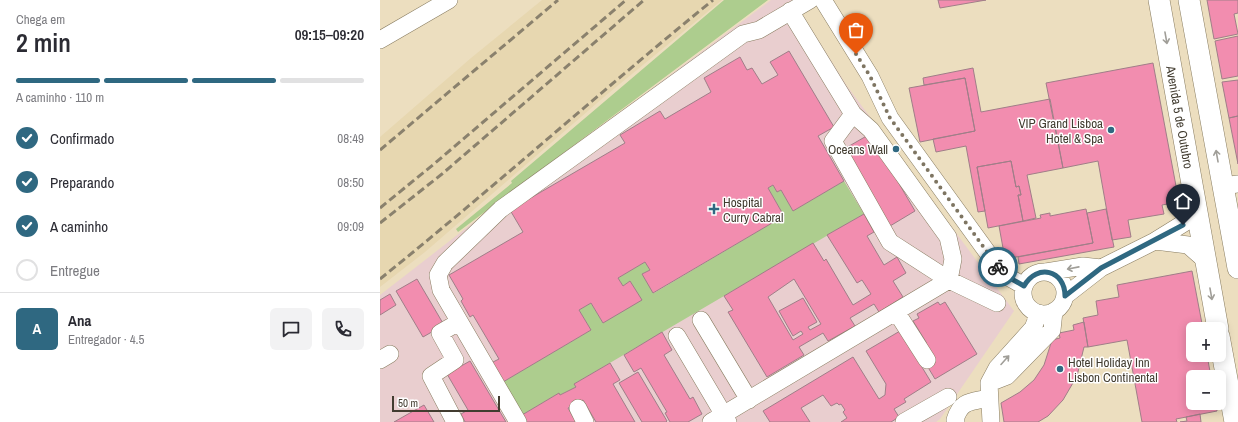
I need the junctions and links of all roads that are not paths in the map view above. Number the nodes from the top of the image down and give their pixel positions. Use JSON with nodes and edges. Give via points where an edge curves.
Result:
{"nodes":[{"id":1,"x":449,"y":0,"type":"edge"},
{"id":2,"x":810,"y":0,"type":"edge"},
{"id":3,"x":823,"y":0,"type":"edge"},
{"id":4,"x":1159,"y":0,"type":"edge"},
{"id":5,"x":1189,"y":0,"type":"edge"},
{"id":6,"x":790,"y":11,"type":"junction"},
{"id":7,"x":380,"y":40,"type":"edge"},
{"id":8,"x":853,"y":114,"type":"junction"},
{"id":9,"x":1230,"y":185,"type":"edge"},
{"id":10,"x":1232,"y":207,"type":"edge"},
{"id":11,"x":1197,"y":215,"type":"junction"},
{"id":12,"x":1155,"y":240,"type":"junction"},
{"id":13,"x":1205,"y":260,"type":"junction"},
{"id":14,"x":1101,"y":268,"type":"junction"},
{"id":15,"x":1238,"y":268,"type":"edge"},
{"id":16,"x":1046,"y":272,"type":"junction"},
{"id":17,"x":949,"y":280,"type":"junction"},
{"id":18,"x":1024,"y":286,"type":"junction"},
{"id":19,"x":1065,"y":296,"type":"junction"},
{"id":20,"x":997,"y":303,"type":"dead end"},
{"id":21,"x":1047,"y":312,"type":"junction"},
{"id":22,"x":897,"y":313,"type":"junction"},
{"id":23,"x":702,"y":320,"type":"dead end"},
{"id":24,"x":459,"y":322,"type":"junction"},
{"id":25,"x":1217,"y":322,"type":"edge"},
{"id":26,"x":676,"y":336,"type":"dead end"},
{"id":27,"x":927,"y":360,"type":"dead end"},
{"id":28,"x":1224,"y":362,"type":"edge"},
{"id":29,"x":989,"y":390,"type":"junction"},
{"id":30,"x":948,"y":397,"type":"dead end"},
{"id":31,"x":749,"y":400,"type":"junction"},
{"id":32,"x":721,"y":420,"type":"edge"},
{"id":33,"x":455,"y":422,"type":"edge"},
{"id":34,"x":518,"y":422,"type":"edge"},
{"id":35,"x":904,"y":422,"type":"edge"},
{"id":36,"x":956,"y":422,"type":"edge"},
{"id":37,"x":991,"y":422,"type":"edge"},
{"id":38,"x":1235,"y":422,"type":"edge"}],
"edges":[{"from":1,"to":7,"type":"street"},
{"from":2,"to":6,"type":"street"},
{"from":3,"to":18,"type":"street","via":[[870,76],[890,118],[1003,274]]},
{"from":4,"to":11,"type":"main road","name":"Avenida 5 de Outubro","one_way":true},
{"from":9,"to":5,"type":"main road","one_way":true},
{"from":6,"to":8,"type":"street"},
{"from":6,"to":24,"type":"street","via":[[759,30],[743,34],[496,215],[445,263],[438,275],[441,290]]},
{"from":8,"to":17,"type":"street","via":[[871,130],[948,237],[953,259]]},
{"from":8,"to":17,"type":"street","via":[[833,141],[890,242]]},
{"from":9,"to":10,"type":"main road"},
{"from":10,"to":11,"type":"main road"},
{"from":10,"to":15,"type":"main road"},
{"from":11,"to":12,"type":"street"},
{"from":11,"to":13,"type":"main road","name":"Avenida 5 de Outubro"},
{"from":12,"to":13,"type":"street","via":[[1188,245]]},
{"from":12,"to":14,"type":"street"},
{"from":13,"to":25,"type":"main road","name":"Avenida 5 de Outubro","one_way":true},
{"from":14,"to":16,"type":"street","one_way":true,"via":[[1083,266]]},
{"from":14,"to":19,"type":"street"},
{"from":16,"to":18,"type":"street","via":[[1033,275]]},
{"from":16,"to":19,"type":"street","via":[[1058,278],[1065,290]]},
{"from":17,"to":20,"type":"street"},
{"from":17,"to":22,"type":"street"},
{"from":18,"to":21,"type":"street","via":[[1027,306]]},
{"from":19,"to":21,"type":"street","via":[[1063,302]]},
{"from":29,"to":21,"type":"street","one_way":true,"via":[[997,368]]},
{"from":22,"to":27,"type":"street"},
{"from":22,"to":31,"type":"street"},
{"from":23,"to":31,"type":"street"},
{"from":24,"to":33,"type":"street","via":[[440,333],[455,360],[431,376]]},
{"from":24,"to":34,"type":"street"},
{"from":26,"to":32,"type":"street"},
{"from":28,"to":38,"type":"main road"},
{"from":29,"to":36,"type":"street","via":[[958,409]]},
{"from":29,"to":37,"type":"street"},
{"from":30,"to":35,"type":"street"},
{"from":31,"to":32,"type":"street"}]}
